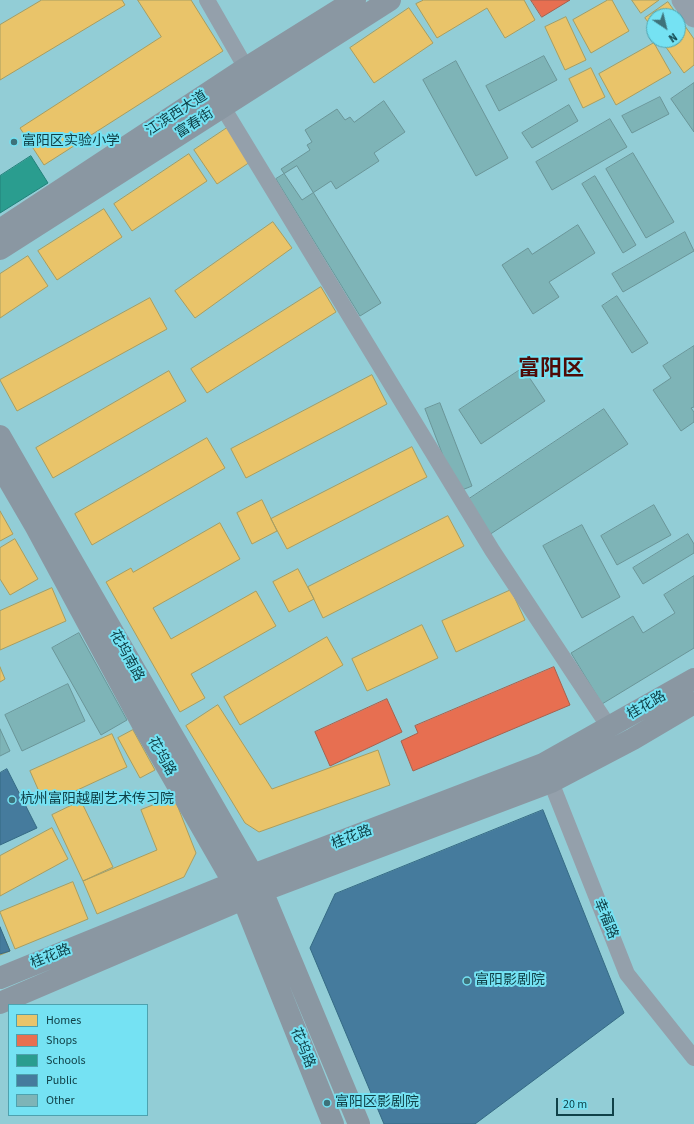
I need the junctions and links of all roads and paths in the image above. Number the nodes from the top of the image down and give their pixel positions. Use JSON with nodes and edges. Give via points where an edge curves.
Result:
{"nodes":[{"id":1,"x":207,"y":0,"type":"edge"},
{"id":2,"x":355,"y":0,"type":"edge"},
{"id":3,"x":390,"y":0,"type":"edge"},
{"id":4,"x":682,"y":0,"type":"edge"},
{"id":5,"x":694,"y":18,"type":"edge"},
{"id":6,"x":246,"y":68,"type":"junction"},
{"id":7,"x":222,"y":106,"type":"junction"},
{"id":8,"x":0,"y":230,"type":"edge"},
{"id":9,"x":0,"y":249,"type":"edge"},
{"id":10,"x":0,"y":436,"type":"edge"},
{"id":11,"x":0,"y":465,"type":"edge"},
{"id":12,"x":694,"y":678,"type":"edge"},
{"id":13,"x":694,"y":703,"type":"edge"},
{"id":14,"x":609,"y":727,"type":"junction"},
{"id":15,"x":547,"y":773,"type":"junction"},
{"id":16,"x":258,"y":883,"type":"junction"},
{"id":17,"x":238,"y":892,"type":"junction"},
{"id":18,"x":0,"y":978,"type":"edge"},
{"id":19,"x":0,"y":1003,"type":"edge"},
{"id":20,"x":694,"y":1058,"type":"edge"},
{"id":21,"x":333,"y":1124,"type":"edge"},
{"id":22,"x":359,"y":1124,"type":"edge"}],
"edges":[{"from":1,"to":6,"type":"street"},
{"from":2,"to":6,"type":"main road","name":"江滨西大道"},
{"from":3,"to":7,"type":"main road","name":"富春街"},
{"from":4,"to":5,"type":"street"},
{"from":6,"to":8,"type":"main road","name":"江滨西大道"},
{"from":7,"to":9,"type":"main road","name":"富春街"},
{"from":7,"to":14,"type":"street","via":[[492,550]]},
{"from":10,"to":16,"type":"main road","name":"花坞南路"},
{"from":11,"to":17,"type":"main road","name":"花坞路"},
{"from":12,"to":14,"type":"main road","name":"桂花路"},
{"from":13,"to":15,"type":"main road","via":[[633,739]]},
{"from":14,"to":15,"type":"main road","name":"桂花路"},
{"from":15,"to":16,"type":"main road","name":"桂花路"},
{"from":15,"to":20,"type":"street","name":"幸福路","via":[[627,974]]},
{"from":16,"to":17,"type":"main road","name":"桂花路"},
{"from":16,"to":22,"type":"main road","name":"花坞路"},
{"from":17,"to":18,"type":"main road","name":"桂花路"},
{"from":17,"to":19,"type":"main road"},
{"from":17,"to":21,"type":"main road","name":"花坞路"}]}
